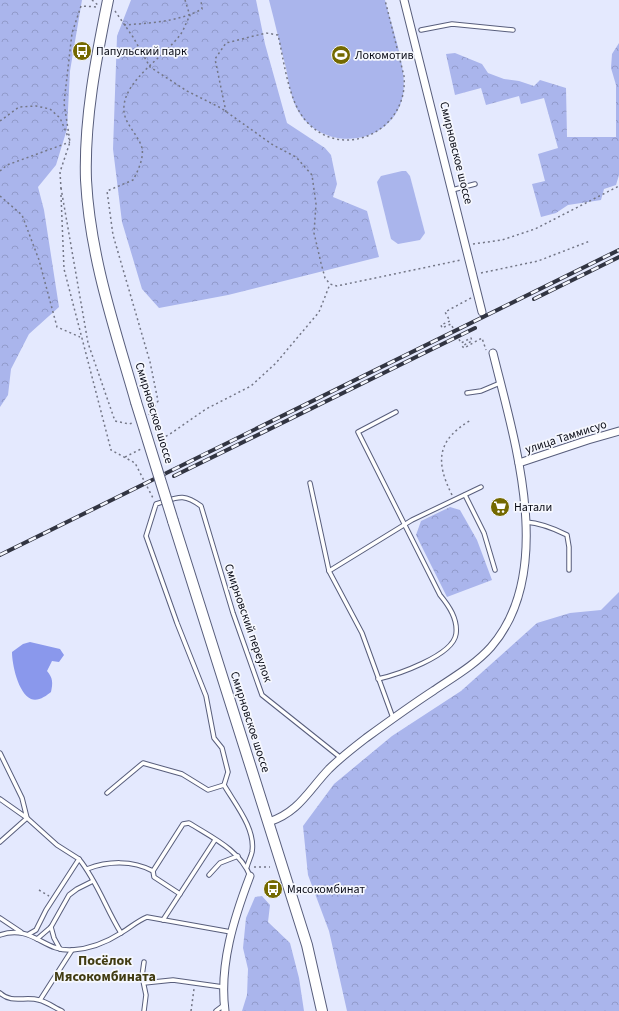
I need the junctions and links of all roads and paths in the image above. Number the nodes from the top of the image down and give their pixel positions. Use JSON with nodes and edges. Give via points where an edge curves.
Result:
{"nodes":[{"id":1,"x":92,"y":0,"type":"edge"},
{"id":2,"x":108,"y":0,"type":"edge"},
{"id":3,"x":185,"y":0,"type":"edge"},
{"id":4,"x":201,"y":0,"type":"edge"},
{"id":5,"x":385,"y":0,"type":"edge"},
{"id":6,"x":404,"y":0,"type":"edge"},
{"id":7,"x":114,"y":10,"type":"dead end"},
{"id":8,"x":190,"y":16,"type":"junction"},
{"id":9,"x":124,"y":25,"type":"junction"},
{"id":10,"x":421,"y":30,"type":"dead end"},
{"id":11,"x":513,"y":30,"type":"dead end"},
{"id":12,"x":150,"y":67,"type":"junction"},
{"id":13,"x":226,"y":112,"type":"junction"},
{"id":14,"x":0,"y":121,"type":"edge"},
{"id":15,"x":70,"y":142,"type":"junction"},
{"id":16,"x":0,"y":171,"type":"edge"},
{"id":17,"x":475,"y":184,"type":"dead end"},
{"id":18,"x":619,"y":186,"type":"edge"},
{"id":19,"x":61,"y":188,"type":"junction"},
{"id":20,"x":452,"y":190,"type":"junction"},
{"id":21,"x":0,"y":196,"type":"edge"},
{"id":22,"x":590,"y":241,"type":"dead end"},
{"id":23,"x":466,"y":245,"type":"junction"},
{"id":24,"x":469,"y":259,"type":"junction"},
{"id":25,"x":473,"y":275,"type":"junction"},
{"id":26,"x":330,"y":284,"type":"junction"},
{"id":27,"x":472,"y":297,"type":"dead end"},
{"id":28,"x":482,"y":312,"type":"dead end"},
{"id":29,"x":80,"y":337,"type":"junction"},
{"id":30,"x":484,"y":350,"type":"dead end"},
{"id":31,"x":493,"y":353,"type":"dead end"},
{"id":32,"x":500,"y":382,"type":"junction"},
{"id":33,"x":467,"y":393,"type":"dead end"},
{"id":34,"x":396,"y":412,"type":"dead end"},
{"id":35,"x":143,"y":418,"type":"dead end"},
{"id":36,"x":471,"y":420,"type":"dead end"},
{"id":37,"x":136,"y":421,"type":"dead end"},
{"id":38,"x":619,"y":431,"type":"edge"},
{"id":39,"x":157,"y":441,"type":"dead end"},
{"id":40,"x":144,"y":448,"type":"dead end"},
{"id":41,"x":124,"y":457,"type":"junction"},
{"id":42,"x":519,"y":463,"type":"junction"},
{"id":43,"x":310,"y":483,"type":"dead end"},
{"id":44,"x":481,"y":487,"type":"dead end"},
{"id":45,"x":465,"y":495,"type":"junction"},
{"id":46,"x":454,"y":500,"type":"junction"},
{"id":47,"x":156,"y":504,"type":"junction"},
{"id":48,"x":526,"y":522,"type":"junction"},
{"id":49,"x":404,"y":525,"type":"junction"},
{"id":50,"x":495,"y":570,"type":"dead end"},
{"id":51,"x":569,"y":570,"type":"dead end"},
{"id":52,"x":329,"y":571,"type":"junction"},
{"id":53,"x":378,"y":679,"type":"junction"},
{"id":54,"x":393,"y":718,"type":"junction"},
{"id":55,"x":0,"y":753,"type":"edge"},
{"id":56,"x":341,"y":758,"type":"junction"},
{"id":57,"x":224,"y":785,"type":"junction"},
{"id":58,"x":107,"y":793,"type":"dead end"},
{"id":59,"x":0,"y":799,"type":"edge"},
{"id":60,"x":26,"y":818,"type":"junction"},
{"id":61,"x":269,"y":822,"type":"junction"},
{"id":62,"x":215,"y":840,"type":"junction"},
{"id":63,"x":0,"y":842,"type":"edge"},
{"id":64,"x":238,"y":856,"type":"junction"},
{"id":65,"x":79,"y":859,"type":"junction"},
{"id":66,"x":270,"y":866,"type":"dead end"},
{"id":67,"x":247,"y":867,"type":"junction"},
{"id":68,"x":87,"y":869,"type":"junction"},
{"id":69,"x":153,"y":871,"type":"junction"},
{"id":70,"x":209,"y":875,"type":"dead end"},
{"id":71,"x":250,"y":876,"type":"joint"},
{"id":72,"x":93,"y":881,"type":"junction"},
{"id":73,"x":39,"y":890,"type":"dead end"},
{"id":74,"x":43,"y":892,"type":"dead end"},
{"id":75,"x":180,"y":894,"type":"junction"},
{"id":76,"x":0,"y":918,"type":"edge"},
{"id":77,"x":163,"y":920,"type":"junction"},
{"id":78,"x":51,"y":927,"type":"junction"},
{"id":79,"x":231,"y":932,"type":"junction"},
{"id":80,"x":22,"y":933,"type":"junction"},
{"id":81,"x":121,"y":933,"type":"junction"},
{"id":82,"x":29,"y":934,"type":"junction"},
{"id":83,"x":0,"y":935,"type":"edge"},
{"id":84,"x":37,"y":938,"type":"junction"},
{"id":85,"x":60,"y":949,"type":"junction"},
{"id":86,"x":72,"y":950,"type":"junction"},
{"id":87,"x":144,"y":962,"type":"dead end"},
{"id":88,"x":144,"y":983,"type":"junction"},
{"id":89,"x":194,"y":983,"type":"junction"},
{"id":90,"x":224,"y":987,"type":"junction"},
{"id":91,"x":0,"y":993,"type":"edge"},
{"id":92,"x":40,"y":1000,"type":"junction"},
{"id":93,"x":224,"y":1008,"type":"edge"},
{"id":94,"x":62,"y":1011,"type":"edge"},
{"id":95,"x":144,"y":1011,"type":"edge"},
{"id":96,"x":191,"y":1011,"type":"edge"},
{"id":97,"x":216,"y":1011,"type":"edge"},
{"id":98,"x":322,"y":1011,"type":"edge"}],
"edges":[{"from":1,"to":15,"type":"path","via":[[100,7],[81,6],[72,33],[64,103]]},
{"from":2,"to":61,"type":"main road","name":"Смирновское шоссе","bridge":true,"via":[[90,112],[86,180],[95,254],[136,402]]},
{"from":3,"to":8,"type":"path"},
{"from":4,"to":8,"type":"path","via":[[202,9]]},
{"from":5,"to":13,"type":"path","via":[[404,76],[404,86],[401,102],[394,116],[378,131],[365,137],[346,140],[314,129],[299,113],[292,96],[278,35],[266,33],[226,43],[215,59]]},
{"from":6,"to":20,"type":"street","name":"Смирновское шоссе"},
{"from":7,"to":9,"type":"path"},
{"from":8,"to":9,"type":"path"},
{"from":8,"to":12,"type":"path","via":[[180,35]]},
{"from":9,"to":12,"type":"path"},
{"from":10,"to":11,"type":"lane","via":[[452,24]]},
{"from":12,"to":13,"type":"path"},
{"from":12,"to":35,"type":"path","via":[[133,81],[124,106],[126,121],[142,148],[140,166],[133,180],[107,192],[113,235],[150,362],[158,401],[150,414]]},
{"from":13,"to":26,"type":"path","via":[[273,145],[296,157],[312,175],[316,204],[314,233],[325,278]]},
{"from":14,"to":15,"type":"path","via":[[19,108],[36,106],[50,109],[60,118]]},
{"from":15,"to":16,"type":"path","via":[[7,165]]},
{"from":15,"to":19,"type":"path","via":[[60,172]]},
{"from":17,"to":20,"type":"lane"},
{"from":18,"to":23,"type":"path","via":[[535,229],[502,240]]},
{"from":19,"to":29,"type":"path","via":[[64,269]]},
{"from":19,"to":37,"type":"path","via":[[88,343],[115,421],[129,424]]},
{"from":20,"to":23,"type":"street","name":"Смирновское шоссе"},
{"from":21,"to":29,"type":"path","via":[[22,215],[39,260],[57,327]]},
{"from":22,"to":25,"type":"path","via":[[538,261]]},
{"from":23,"to":24,"type":"street","name":"Смирновское шоссе"},
{"from":24,"to":25,"type":"street","name":"Смирновское шоссе"},
{"from":24,"to":26,"type":"path","via":[[337,286]]},
{"from":25,"to":28,"type":"street","name":"Смирновское шоссе"},
{"from":26,"to":39,"type":"path","via":[[319,312],[276,363],[251,386],[206,409]]},
{"from":27,"to":30,"type":"path","via":[[445,312],[450,321],[441,325],[442,328],[451,324],[461,343],[471,338],[472,340],[462,346],[464,348],[482,338]]},
{"from":29,"to":41,"type":"path","via":[[111,450]]},
{"from":31,"to":32,"type":"street"},
{"from":32,"to":33,"type":"lane","via":[[481,391]]},
{"from":32,"to":42,"type":"street"},
{"from":34,"to":49,"type":"lane","via":[[358,432]]},
{"from":36,"to":46,"type":"path","via":[[454,432],[446,442],[442,455],[441,468]]},
{"from":38,"to":42,"type":"street","name":"улица Таммисуо"},
{"from":40,"to":41,"type":"path"},
{"from":41,"to":47,"type":"path","via":[[135,463]]},
{"from":42,"to":48,"type":"street"},
{"from":43,"to":52,"type":"lane"},
{"from":44,"to":45,"type":"lane"},
{"from":45,"to":46,"type":"lane"},
{"from":45,"to":50,"type":"lane","via":[[484,532]]},
{"from":46,"to":49,"type":"lane"},
{"from":47,"to":56,"type":"lane","name":"Смирновский переулок","via":[[189,497],[201,506],[233,613],[262,695]]},
{"from":47,"to":57,"type":"lane","via":[[146,536],[206,696],[214,738],[222,748],[228,772]]},
{"from":48,"to":51,"type":"lane","via":[[537,522],[567,535]]},
{"from":48,"to":54,"type":"street","via":[[522,578],[510,618],[502,633],[481,657]]},
{"from":49,"to":52,"type":"lane"},
{"from":49,"to":53,"type":"lane","via":[[440,595],[449,607],[455,621],[456,636],[449,646],[432,658],[409,670]]},
{"from":52,"to":53,"type":"lane","via":[[362,633]]},
{"from":53,"to":54,"type":"lane"},
{"from":54,"to":56,"type":"street"},
{"from":55,"to":60,"type":"lane","via":[[22,798]]},
{"from":56,"to":61,"type":"street","via":[[295,808],[283,817]]},
{"from":57,"to":58,"type":"lane","via":[[208,790],[182,774],[143,763]]},
{"from":57,"to":67,"type":"lane","via":[[251,835],[252,851]]},
{"from":59,"to":60,"type":"lane"},
{"from":60,"to":63,"type":"lane"},
{"from":60,"to":65,"type":"lane","via":[[57,845]]},
{"from":61,"to":98,"type":"main road","name":"Смирновское шоссе","via":[[307,945]]},
{"from":62,"to":64,"type":"lane"},
{"from":62,"to":69,"type":"lane","via":[[186,822],[182,824]]},
{"from":62,"to":75,"type":"lane"},
{"from":64,"to":67,"type":"lane"},
{"from":64,"to":70,"type":"lane","via":[[220,863]]},
{"from":65,"to":68,"type":"lane"},
{"from":65,"to":82,"type":"lane","via":[[36,930]]},
{"from":66,"to":67,"type":"path"},
{"from":67,"to":71,"type":"lane"},
{"from":68,"to":69,"type":"lane","via":[[113,862],[141,865]]},
{"from":68,"to":72,"type":"lane"},
{"from":69,"to":75,"type":"lane","via":[[154,877]]},
{"from":71,"to":79,"type":"street"},
{"from":72,"to":78,"type":"lane","via":[[69,895]]},
{"from":72,"to":81,"type":"lane"},
{"from":73,"to":74,"type":"path"},
{"from":75,"to":77,"type":"lane"},
{"from":76,"to":80,"type":"lane"},
{"from":77,"to":79,"type":"lane"},
{"from":77,"to":81,"type":"lane","via":[[147,917]]},
{"from":78,"to":84,"type":"lane"},
{"from":78,"to":85,"type":"lane"},
{"from":79,"to":90,"type":"street"},
{"from":80,"to":82,"type":"lane"},
{"from":80,"to":83,"type":"lane"},
{"from":81,"to":86,"type":"lane","via":[[105,942]]},
{"from":82,"to":84,"type":"lane"},
{"from":84,"to":85,"type":"lane"},
{"from":85,"to":86,"type":"lane"},
{"from":86,"to":92,"type":"lane"},
{"from":87,"to":88,"type":"lane"},
{"from":88,"to":89,"type":"lane","via":[[173,980]]},
{"from":88,"to":95,"type":"lane"},
{"from":89,"to":90,"type":"lane"},
{"from":89,"to":96,"type":"path"},
{"from":90,"to":93,"type":"street"},
{"from":91,"to":92,"type":"lane","via":[[5,998],[14,1000]]},
{"from":92,"to":94,"type":"lane"},
{"from":93,"to":97,"type":"lane"}]}
